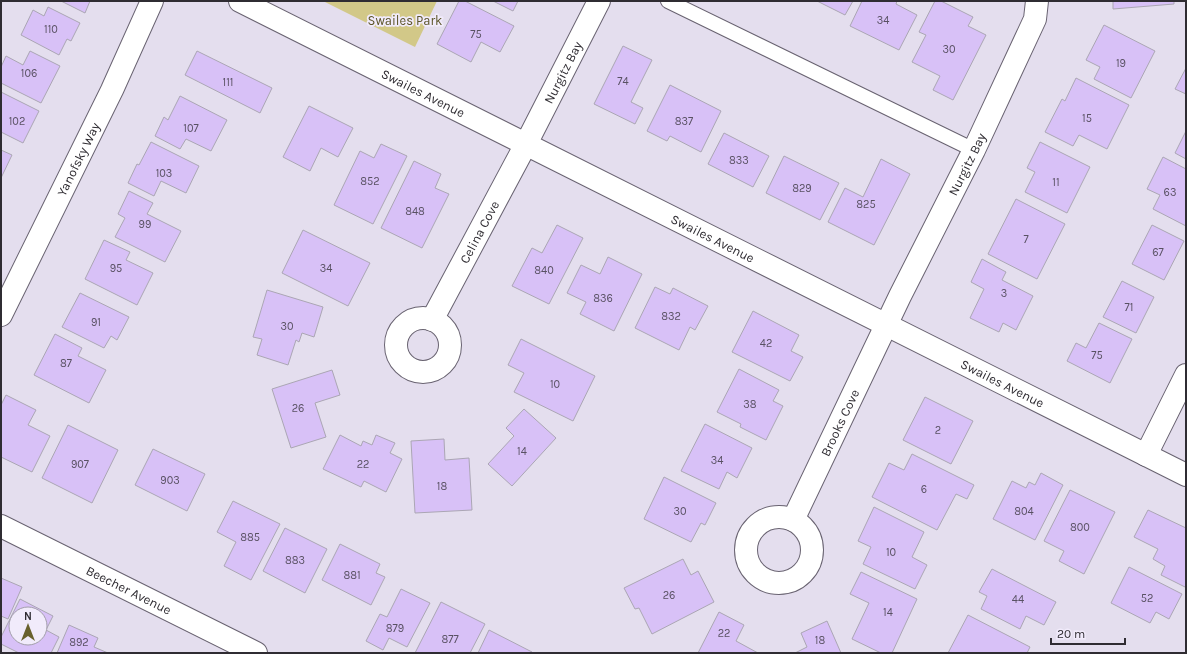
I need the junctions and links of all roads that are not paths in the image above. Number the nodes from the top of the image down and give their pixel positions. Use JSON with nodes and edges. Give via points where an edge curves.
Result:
{"nodes":[{"id":1,"x":152,"y":1,"type":"edge"},
{"id":2,"x":240,"y":1,"type":"edge"},
{"id":3,"x":599,"y":1,"type":"edge"},
{"id":4,"x":668,"y":1,"type":"edge"},
{"id":5,"x":1037,"y":1,"type":"edge"},
{"id":6,"x":526,"y":144,"type":"junction"},
{"id":7,"x":974,"y":150,"type":"junction"},
{"id":8,"x":1,"y":315,"type":"edge"},
{"id":9,"x":432,"y":320,"type":"dead end"},
{"id":10,"x":886,"y":325,"type":"junction"},
{"id":11,"x":1186,"y":375,"type":"edge"},
{"id":12,"x":1146,"y":455,"type":"junction"},
{"id":13,"x":1186,"y":475,"type":"edge"},
{"id":14,"x":793,"y":520,"type":"dead end"},
{"id":15,"x":1,"y":526,"type":"edge"},
{"id":16,"x":256,"y":653,"type":"edge"}],
"edges":[{"from":1,"to":8,"type":"street","name":"Yanofsky Way","via":[[112,90]]},
{"from":2,"to":6,"type":"street","name":"Swailes Avenue"},
{"from":3,"to":6,"type":"street","name":"Nurgitz Bay"},
{"from":4,"to":7,"type":"lane"},
{"from":5,"to":7,"type":"street","name":"Nurgitz Bay","via":[[1035,19]]},
{"from":6,"to":9,"type":"street","name":"Celina Cove"},
{"from":6,"to":10,"type":"street","name":"Swailes Avenue"},
{"from":7,"to":10,"type":"street","name":"Nurgitz Bay"},
{"from":10,"to":12,"type":"street","name":"Swailes Avenue"},
{"from":10,"to":14,"type":"street","name":"Brooks Cove"},
{"from":11,"to":12,"type":"street"},
{"from":12,"to":13,"type":"street","name":"Swailes Avenue"},
{"from":15,"to":16,"type":"street","name":"Beecher Avenue"}]}
